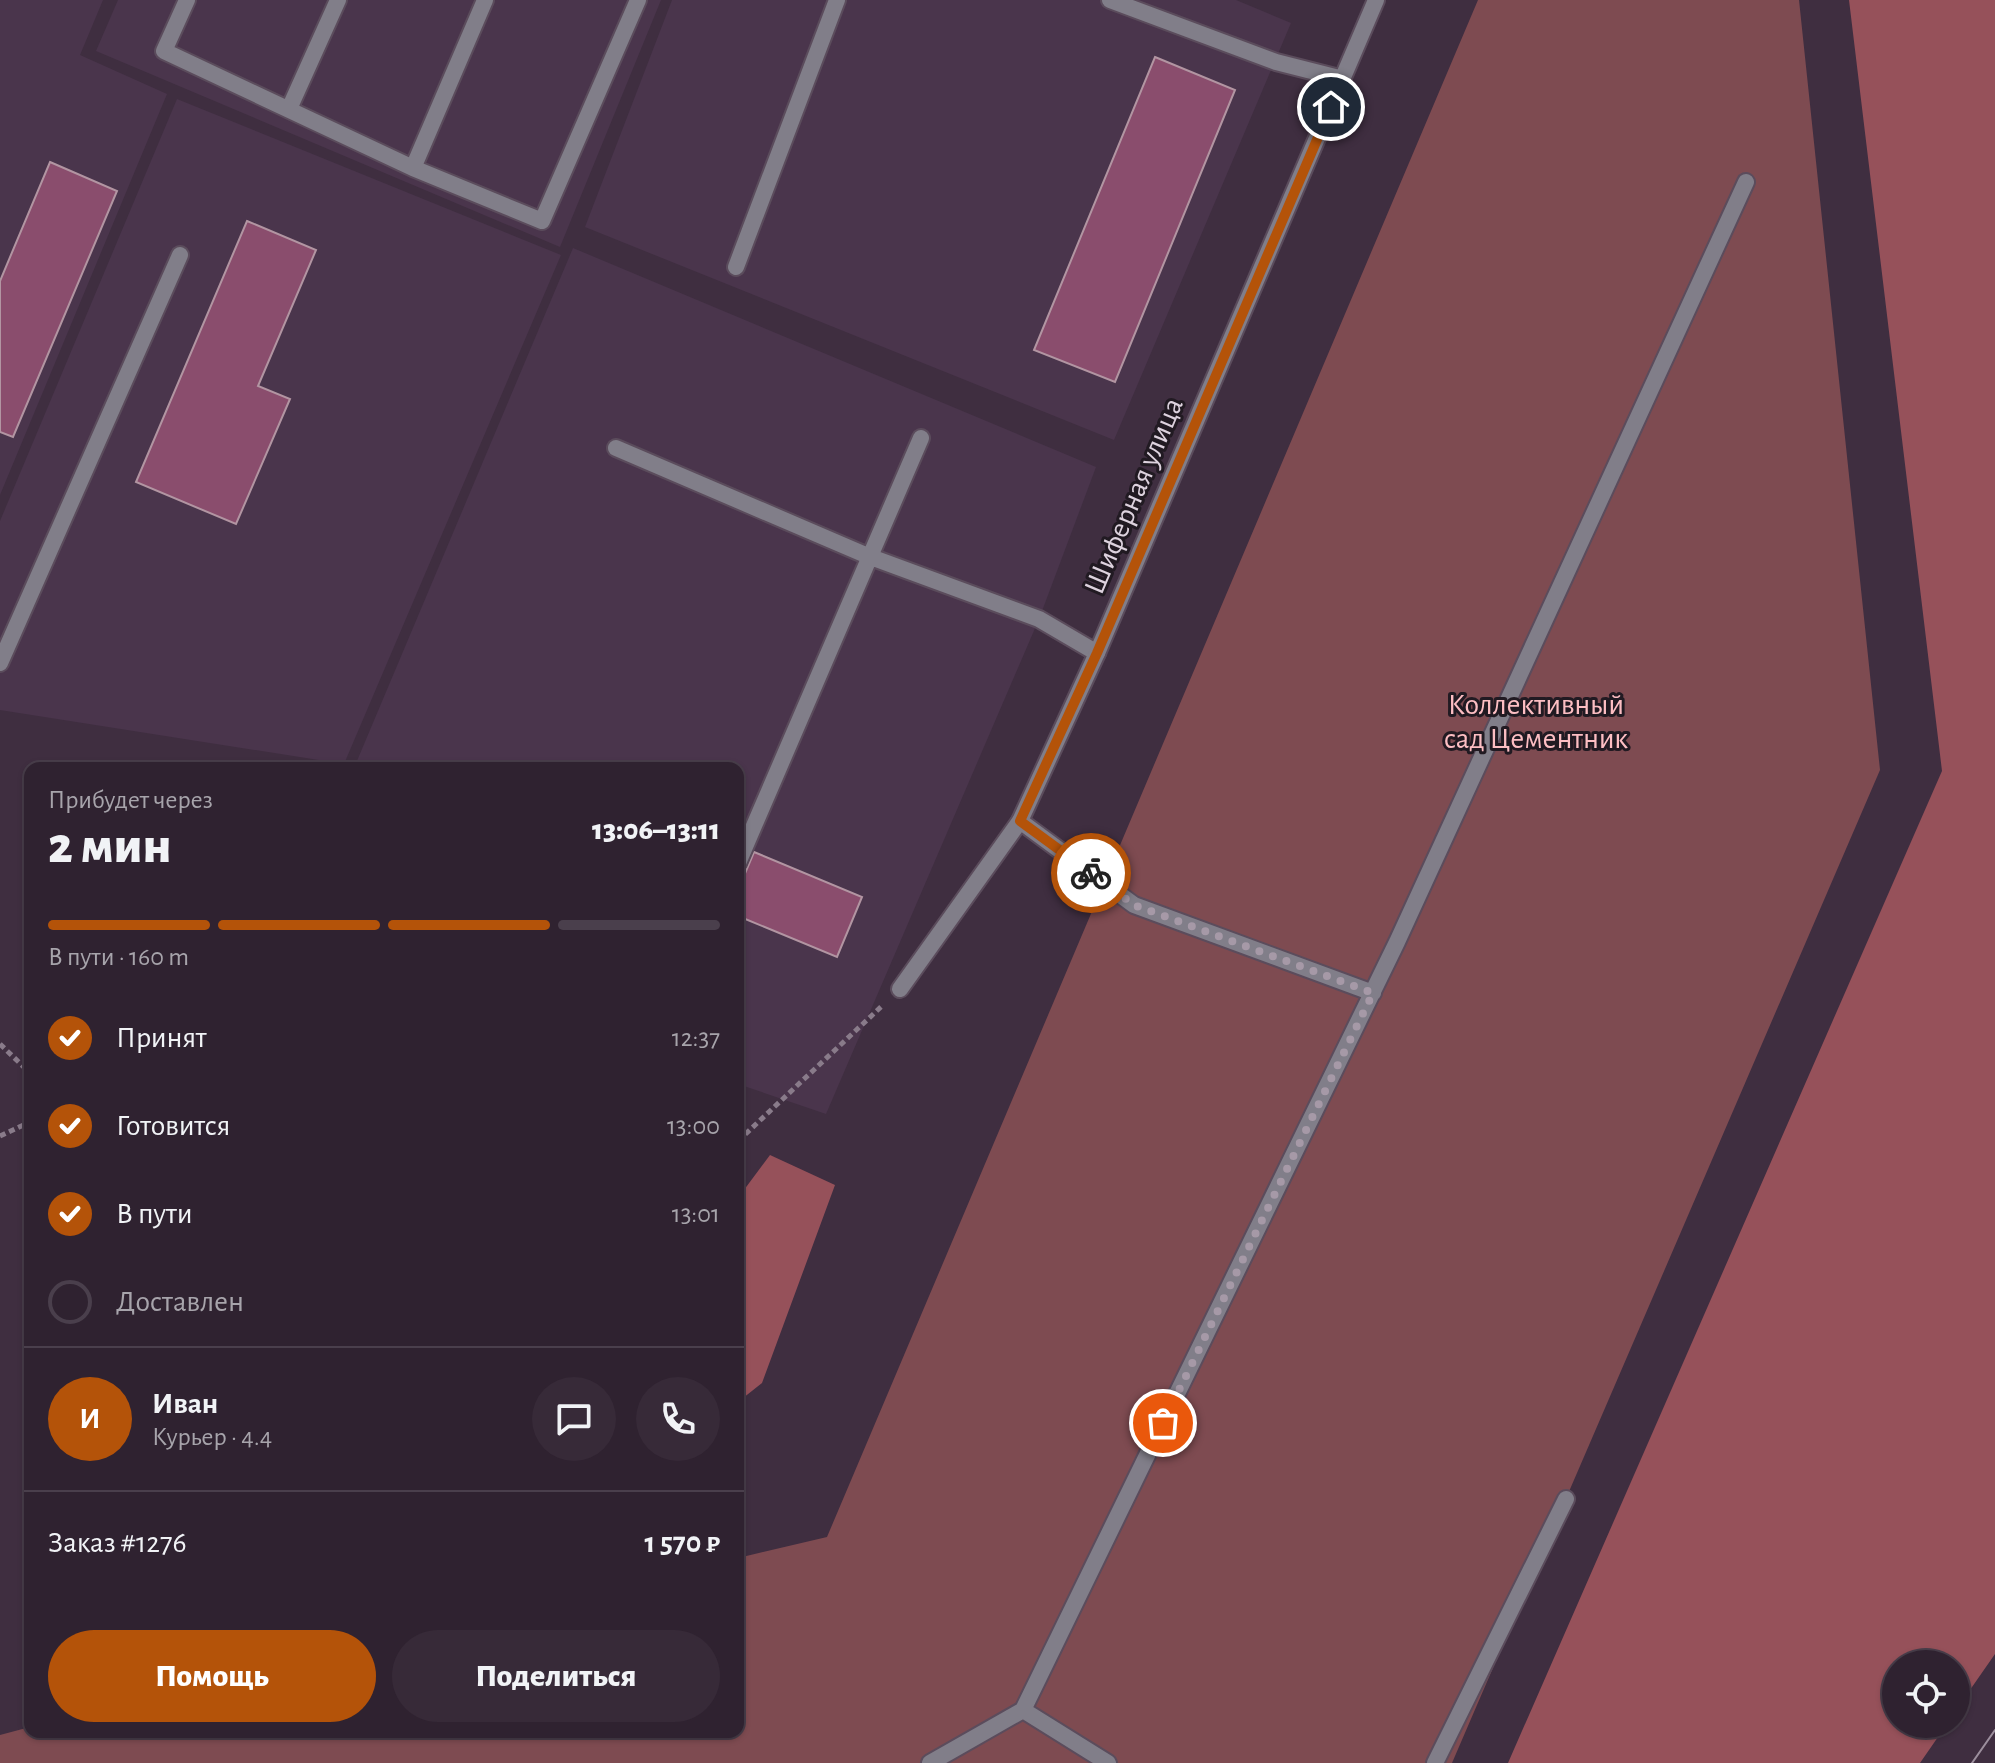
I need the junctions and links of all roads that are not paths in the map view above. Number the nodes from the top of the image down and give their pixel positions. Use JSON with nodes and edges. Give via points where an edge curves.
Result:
{"nodes":[{"id":1,"x":187,"y":0,"type":"edge"},
{"id":2,"x":338,"y":0,"type":"edge"},
{"id":3,"x":485,"y":0,"type":"edge"},
{"id":4,"x":638,"y":0,"type":"edge"},
{"id":5,"x":837,"y":0,"type":"edge"},
{"id":6,"x":1110,"y":0,"type":"edge"},
{"id":7,"x":1376,"y":0,"type":"edge"},
{"id":8,"x":1343,"y":79,"type":"junction"},
{"id":9,"x":289,"y":109,"type":"junction"},
{"id":10,"x":413,"y":168,"type":"junction"},
{"id":11,"x":1746,"y":182,"type":"dead end"},
{"id":12,"x":180,"y":255,"type":"dead end"},
{"id":13,"x":736,"y":267,"type":"dead end"},
{"id":14,"x":921,"y":438,"type":"dead end"},
{"id":15,"x":616,"y":448,"type":"dead end"},
{"id":16,"x":868,"y":556,"type":"junction"},
{"id":17,"x":1097,"y":653,"type":"junction"},
{"id":18,"x":0,"y":663,"type":"edge"},
{"id":19,"x":1020,"y":821,"type":"junction"},
{"id":20,"x":744,"y":849,"type":"edge"},
{"id":21,"x":900,"y":989,"type":"road end"},
{"id":22,"x":1373,"y":993,"type":"junction"},
{"id":23,"x":1566,"y":1499,"type":"dead end"},
{"id":24,"x":1023,"y":1710,"type":"junction"},
{"id":25,"x":930,"y":1763,"type":"edge"},
{"id":26,"x":1108,"y":1763,"type":"edge"},
{"id":27,"x":1435,"y":1763,"type":"edge"}],
"edges":[{"from":1,"to":9,"type":"street","via":[[164,51]]},
{"from":2,"to":9,"type":"street"},
{"from":3,"to":10,"type":"street"},
{"from":4,"to":10,"type":"street","via":[[542,221]]},
{"from":5,"to":13,"type":"street"},
{"from":6,"to":8,"type":"street","via":[[1276,62]]},
{"from":7,"to":8,"type":"street","name":"Шиферная улица"},
{"from":8,"to":17,"type":"street","name":"Шиферная улица"},
{"from":9,"to":10,"type":"street"},
{"from":11,"to":22,"type":"street"},
{"from":12,"to":18,"type":"street"},
{"from":14,"to":16,"type":"street"},
{"from":15,"to":16,"type":"street"},
{"from":16,"to":17,"type":"street","via":[[1039,619]]},
{"from":16,"to":20,"type":"street"},
{"from":17,"to":19,"type":"street","name":"Шиферная улица"},
{"from":19,"to":21,"type":"street","name":"Шиферная улица"},
{"from":19,"to":22,"type":"street","via":[[1134,905]]},
{"from":22,"to":24,"type":"street"},
{"from":23,"to":27,"type":"street"},
{"from":24,"to":25,"type":"street"},
{"from":24,"to":26,"type":"street"}]}
